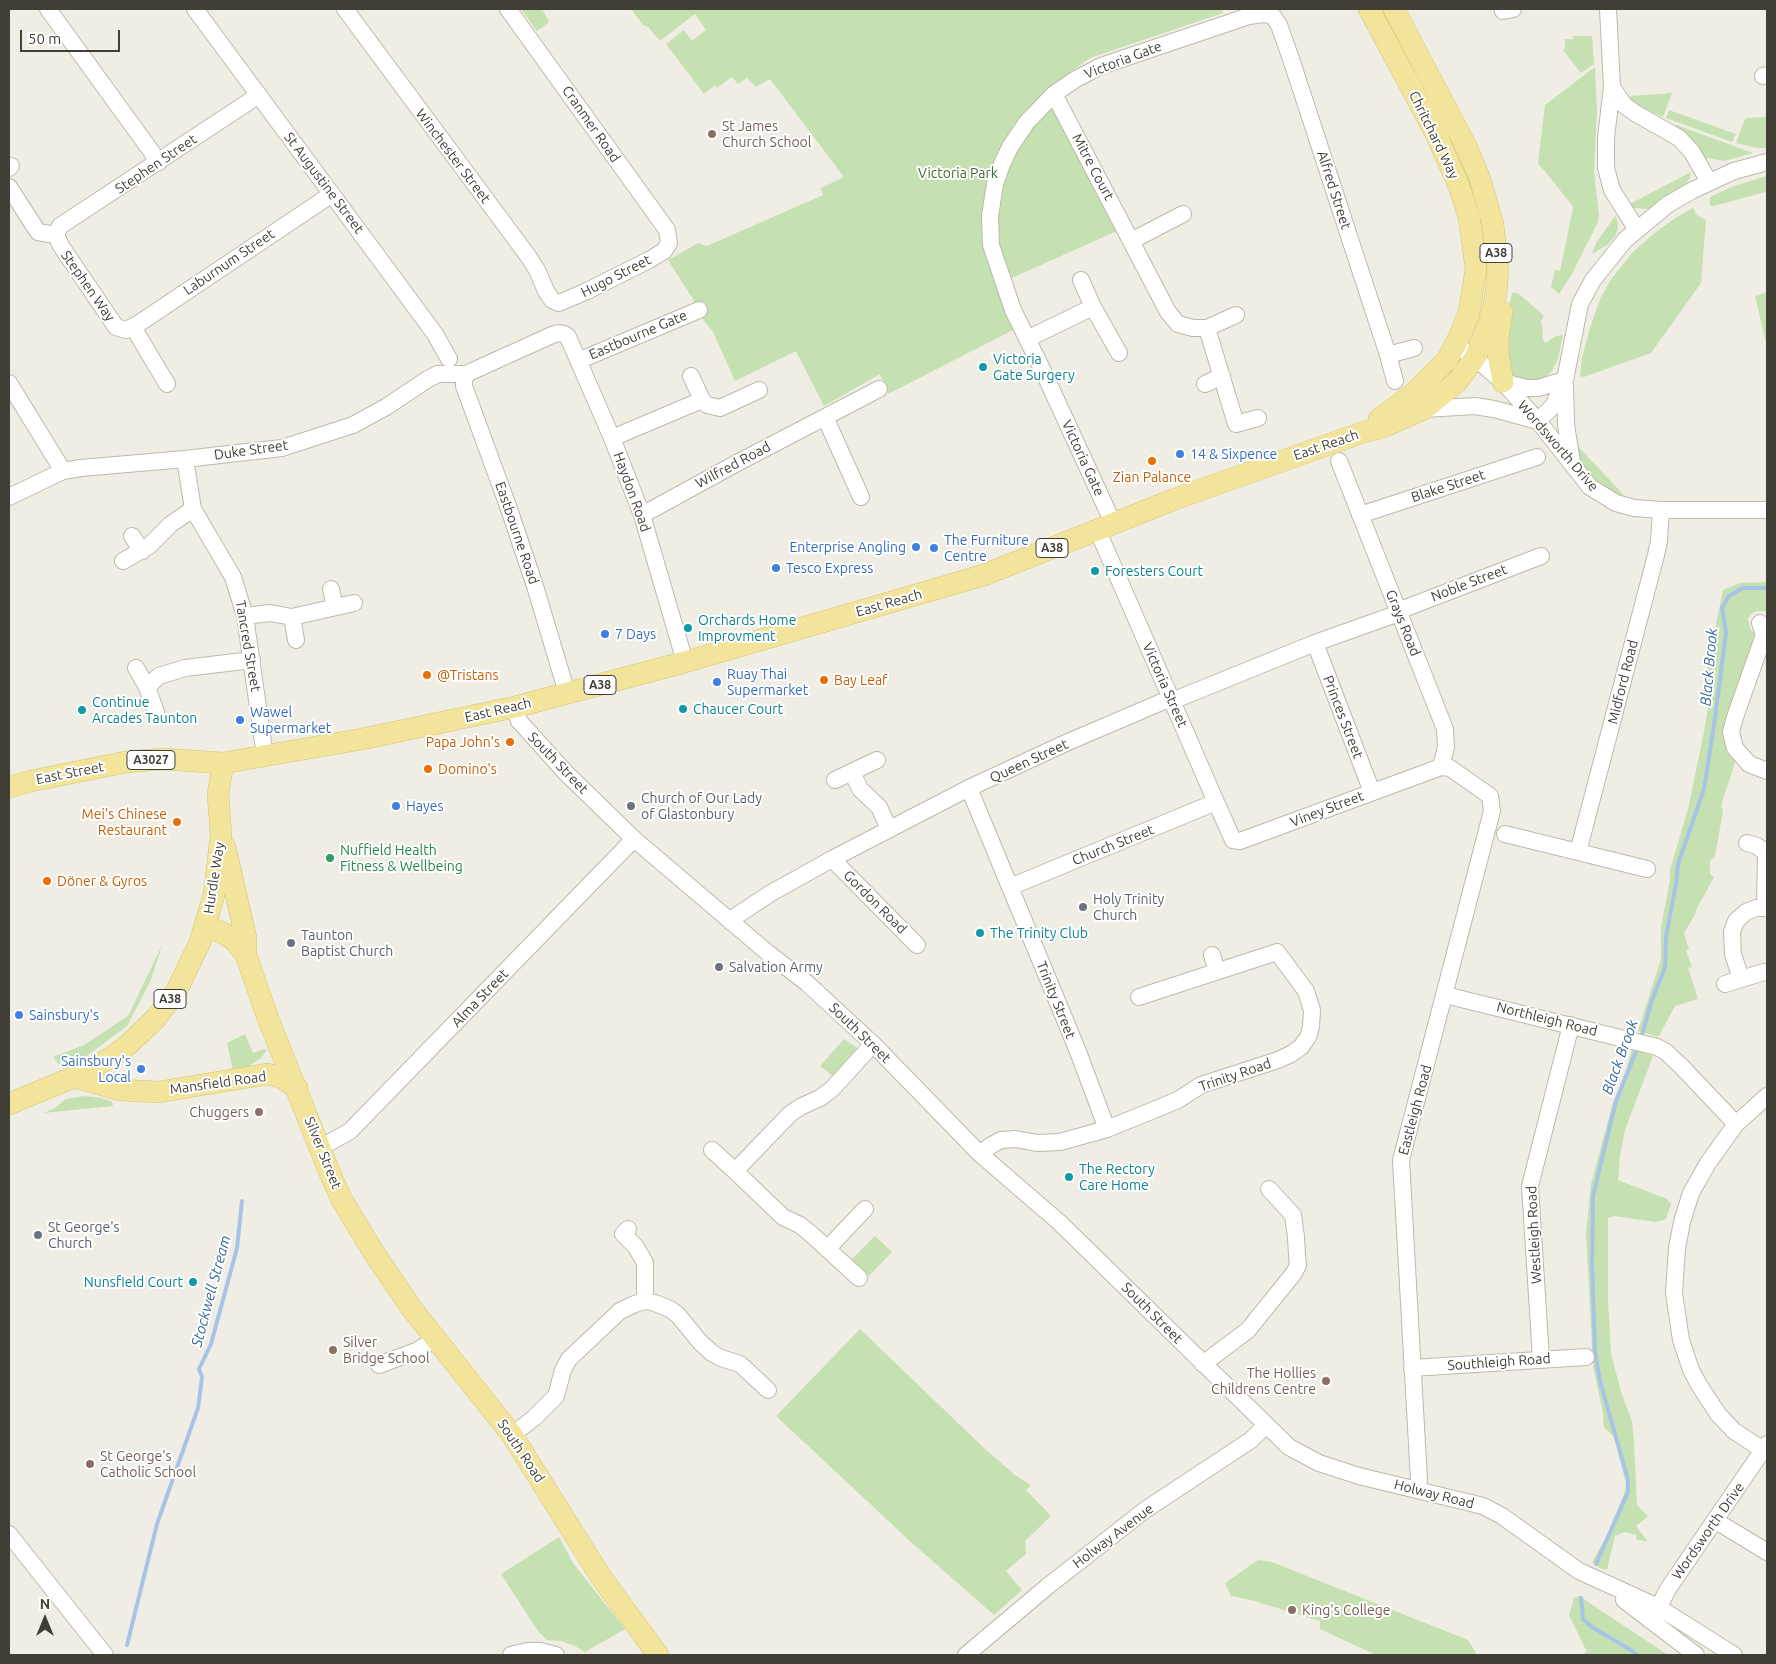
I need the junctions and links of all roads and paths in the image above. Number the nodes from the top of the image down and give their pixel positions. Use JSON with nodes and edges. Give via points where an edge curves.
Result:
{"nodes":[{"id":1,"x":48,"y":9,"type":"edge"},
{"id":2,"x":195,"y":9,"type":"edge"},
{"id":3,"x":345,"y":9,"type":"edge"},
{"id":4,"x":508,"y":9,"type":"edge"},
{"id":5,"x":1370,"y":9,"type":"edge"},
{"id":6,"x":1394,"y":9,"type":"edge"},
{"id":7,"x":1608,"y":9,"type":"edge"},
{"id":8,"x":1279,"y":25,"type":"joint"},
{"id":9,"x":1612,"y":87,"type":"junction"},
{"id":10,"x":1054,"y":94,"type":"junction"},
{"id":11,"x":258,"y":95,"type":"junction"},
{"id":12,"x":1635,"y":113,"type":"junction"},
{"id":13,"x":1607,"y":127,"type":"junction"},
{"id":14,"x":159,"y":162,"type":"junction"},
{"id":15,"x":1767,"y":162,"type":"edge"},
{"id":16,"x":1480,"y":179,"type":"junction"},
{"id":17,"x":1709,"y":182,"type":"junction"},
{"id":18,"x":9,"y":187,"type":"edge"},
{"id":19,"x":332,"y":194,"type":"junction"},
{"id":20,"x":1183,"y":214,"type":"dead end"},
{"id":21,"x":1637,"y":230,"type":"junction"},
{"id":22,"x":56,"y":235,"type":"junction"},
{"id":23,"x":1131,"y":241,"type":"junction"},
{"id":24,"x":669,"y":243,"type":"joint"},
{"id":25,"x":1081,"y":280,"type":"dead end"},
{"id":26,"x":559,"y":303,"type":"joint"},
{"id":27,"x":1093,"y":307,"type":"junction"},
{"id":28,"x":698,"y":310,"type":"dead end"},
{"id":29,"x":1236,"y":315,"type":"dead end"},
{"id":30,"x":129,"y":328,"type":"junction"},
{"id":31,"x":1207,"y":328,"type":"junction"},
{"id":32,"x":559,"y":333,"type":"joint"},
{"id":33,"x":1027,"y":339,"type":"junction"},
{"id":34,"x":1455,"y":346,"type":"junction"},
{"id":35,"x":1414,"y":348,"type":"dead end"},
{"id":36,"x":1119,"y":353,"type":"dead end"},
{"id":37,"x":1388,"y":355,"type":"junction"},
{"id":38,"x":1475,"y":358,"type":"junction"},
{"id":39,"x":578,"y":361,"type":"junction"},
{"id":40,"x":451,"y":370,"type":"junction"},
{"id":41,"x":691,"y":376,"type":"dead end"},
{"id":42,"x":1222,"y":376,"type":"junction"},
{"id":43,"x":1565,"y":380,"type":"junction"},
{"id":44,"x":1395,"y":381,"type":"dead end"},
{"id":45,"x":1503,"y":382,"type":"junction"},
{"id":46,"x":9,"y":383,"type":"edge"},
{"id":47,"x":167,"y":384,"type":"dead end"},
{"id":48,"x":1205,"y":384,"type":"dead end"},
{"id":49,"x":879,"y":389,"type":"dead end"},
{"id":50,"x":759,"y":390,"type":"dead end"},
{"id":51,"x":702,"y":400,"type":"junction"},
{"id":52,"x":1424,"y":409,"type":"junction"},
{"id":53,"x":826,"y":417,"type":"junction"},
{"id":54,"x":1258,"y":418,"type":"dead end"},
{"id":55,"x":1538,"y":421,"type":"junction"},
{"id":56,"x":1361,"y":433,"type":"junction"},
{"id":57,"x":612,"y":438,"type":"junction"},
{"id":58,"x":1536,"y":457,"type":"dead end"},
{"id":59,"x":185,"y":459,"type":"junction"},
{"id":60,"x":1339,"y":461,"type":"dead end"},
{"id":61,"x":1572,"y":463,"type":"junction"},
{"id":62,"x":63,"y":472,"type":"junction"},
{"id":63,"x":9,"y":497,"type":"edge"},
{"id":64,"x":861,"y":497,"type":"dead end"},
{"id":65,"x":193,"y":508,"type":"junction"},
{"id":66,"x":1660,"y":510,"type":"junction"},
{"id":67,"x":1767,"y":510,"type":"edge"},
{"id":68,"x":642,"y":515,"type":"junction"},
{"id":69,"x":1360,"y":515,"type":"junction"},
{"id":70,"x":1105,"y":526,"type":"junction"},
{"id":71,"x":132,"y":536,"type":"dead end"},
{"id":72,"x":142,"y":550,"type":"junction"},
{"id":73,"x":1541,"y":556,"type":"dead end"},
{"id":74,"x":123,"y":561,"type":"dead end"},
{"id":75,"x":331,"y":589,"type":"dead end"},
{"id":76,"x":354,"y":603,"type":"dead end"},
{"id":77,"x":335,"y":607,"type":"junction"},
{"id":78,"x":1398,"y":612,"type":"junction"},
{"id":79,"x":246,"y":616,"type":"junction"},
{"id":80,"x":292,"y":617,"type":"junction"},
{"id":81,"x":1760,"y":623,"type":"dead end"},
{"id":82,"x":296,"y":640,"type":"dead end"},
{"id":83,"x":1315,"y":642,"type":"junction"},
{"id":84,"x":252,"y":660,"type":"junction"},
{"id":85,"x":685,"y":662,"type":"junction"},
{"id":86,"x":136,"y":668,"type":"dead end"},
{"id":87,"x":147,"y":686,"type":"junction"},
{"id":88,"x":567,"y":693,"type":"junction"},
{"id":89,"x":1172,"y":699,"type":"junction"},
{"id":90,"x":515,"y":707,"type":"junction"},
{"id":91,"x":156,"y":712,"type":"dead end"},
{"id":92,"x":266,"y":756,"type":"junction"},
{"id":93,"x":877,"y":760,"type":"dead end"},
{"id":94,"x":223,"y":763,"type":"junction"},
{"id":95,"x":1441,"y":767,"type":"junction"},
{"id":96,"x":1767,"y":771,"type":"edge"},
{"id":97,"x":852,"y":772,"type":"junction"},
{"id":98,"x":835,"y":780,"type":"dead end"},
{"id":99,"x":9,"y":787,"type":"edge"},
{"id":100,"x":969,"y":788,"type":"junction"},
{"id":101,"x":1372,"y":792,"type":"junction"},
{"id":102,"x":1216,"y":802,"type":"junction"},
{"id":103,"x":889,"y":830,"type":"junction"},
{"id":104,"x":1505,"y":834,"type":"dead end"},
{"id":105,"x":222,"y":835,"type":"junction"},
{"id":106,"x":634,"y":839,"type":"junction"},
{"id":107,"x":1233,"y":840,"type":"joint"},
{"id":108,"x":1747,"y":843,"type":"dead end"},
{"id":109,"x":1578,"y":852,"type":"junction"},
{"id":110,"x":1767,"y":853,"type":"edge"},
{"id":111,"x":832,"y":859,"type":"junction"},
{"id":112,"x":1647,"y":870,"type":"dead end"},
{"id":113,"x":1010,"y":887,"type":"junction"},
{"id":114,"x":1766,"y":908,"type":"edge"},
{"id":115,"x":731,"y":922,"type":"junction"},
{"id":116,"x":206,"y":926,"type":"junction"},
{"id":117,"x":917,"y":945,"type":"dead end"},
{"id":118,"x":246,"y":954,"type":"junction"},
{"id":119,"x":1212,"y":955,"type":"dead end"},
{"id":120,"x":1217,"y":971,"type":"junction"},
{"id":121,"x":1764,"y":972,"type":"dead end"},
{"id":122,"x":1445,"y":995,"type":"junction"},
{"id":123,"x":1139,"y":997,"type":"dead end"},
{"id":124,"x":1571,"y":1025,"type":"junction"},
{"id":125,"x":873,"y":1044,"type":"junction"},
{"id":126,"x":280,"y":1049,"type":"junction"},
{"id":127,"x":112,"y":1057,"type":"junction"},
{"id":128,"x":267,"y":1074,"type":"junction"},
{"id":129,"x":74,"y":1077,"type":"junction"},
{"id":130,"x":297,"y":1088,"type":"junction"},
{"id":131,"x":137,"y":1091,"type":"junction"},
{"id":132,"x":1767,"y":1096,"type":"edge"},
{"id":133,"x":9,"y":1104,"type":"edge"},
{"id":134,"x":1736,"y":1124,"type":"junction"},
{"id":135,"x":1107,"y":1128,"type":"junction"},
{"id":136,"x":320,"y":1148,"type":"junction"},
{"id":137,"x":712,"y":1150,"type":"dead end"},
{"id":138,"x":980,"y":1154,"type":"junction"},
{"id":139,"x":735,"y":1171,"type":"junction"},
{"id":140,"x":1269,"y":1189,"type":"dead end"},
{"id":141,"x":864,"y":1209,"type":"dead end"},
{"id":142,"x":628,"y":1229,"type":"dead end"},
{"id":143,"x":828,"y":1248,"type":"junction"},
{"id":144,"x":374,"y":1253,"type":"joint"},
{"id":145,"x":859,"y":1278,"type":"dead end"},
{"id":146,"x":645,"y":1301,"type":"junction"},
{"id":147,"x":436,"y":1339,"type":"junction"},
{"id":148,"x":1586,"y":1357,"type":"dead end"},
{"id":149,"x":1541,"y":1359,"type":"junction"},
{"id":150,"x":1204,"y":1364,"type":"junction"},
{"id":151,"x":379,"y":1365,"type":"dead end"},
{"id":152,"x":1412,"y":1368,"type":"junction"},
{"id":153,"x":768,"y":1390,"type":"dead end"},
{"id":154,"x":1266,"y":1425,"type":"junction"},
{"id":155,"x":512,"y":1435,"type":"junction"},
{"id":156,"x":1765,"y":1447,"type":"edge"},
{"id":157,"x":1417,"y":1490,"type":"junction"},
{"id":158,"x":1716,"y":1520,"type":"junction"},
{"id":159,"x":9,"y":1534,"type":"edge"},
{"id":160,"x":1767,"y":1552,"type":"edge"},
{"id":161,"x":1655,"y":1614,"type":"junction"},
{"id":162,"x":1703,"y":1635,"type":"junction"},
{"id":163,"x":105,"y":1655,"type":"edge"},
{"id":164,"x":511,"y":1655,"type":"edge"},
{"id":165,"x":556,"y":1655,"type":"edge"},
{"id":166,"x":658,"y":1655,"type":"edge"},
{"id":167,"x":966,"y":1655,"type":"edge"},
{"id":168,"x":1694,"y":1655,"type":"edge"},
{"id":169,"x":1734,"y":1655,"type":"edge"}],
"edges":[{"from":1,"to":14,"type":"street"},
{"from":2,"to":11,"type":"street","name":"St Augustine Street"},
{"from":3,"to":26,"type":"street","name":"Winchester Street","via":[[528,256],[549,296]]},
{"from":4,"to":24,"type":"street","name":"Cranmer Road","via":[[667,230]]},
{"from":5,"to":34,"type":"main road","name":"Chritchard Way","number":"A38","via":[[1447,156],[1469,218],[1476,269],[1468,313]]},
{"from":6,"to":16,"type":"main road","name":"Chritchard Way","number":"A38"},
{"from":7,"to":9,"type":"street"},
{"from":8,"to":10,"type":"street","name":"Victoria Gate","via":[[1272,16],[1249,16],[1102,66]]},
{"from":8,"to":37,"type":"street","name":"Alfred Street"},
{"from":9,"to":12,"type":"street","via":[[1624,105]]},
{"from":9,"to":13,"type":"street"},
{"from":10,"to":23,"type":"street","name":"Mitre Court"},
{"from":10,"to":33,"type":"street","name":"Victoria Gate","via":[[1027,122],[1010,147],[995,184],[990,216],[992,245],[1013,310]]},
{"from":11,"to":14,"type":"street","name":"Stephen Street"},
{"from":11,"to":19,"type":"street","name":"St Augustine Street"},
{"from":12,"to":13,"type":"street"},
{"from":12,"to":17,"type":"street","via":[[1679,138],[1692,152]]},
{"from":13,"to":21,"type":"street","via":[[1606,168],[1612,190]]},
{"from":14,"to":22,"type":"street","name":"Stephen Street","via":[[60,226]]},
{"from":15,"to":17,"type":"street"},
{"from":16,"to":38,"type":"main road","name":"Chritchard Way","number":"A38","via":[[1493,224],[1498,271],[1491,318]]},
{"from":16,"to":45,"type":"main road","via":[[1497,202],[1507,251],[1506,290],[1498,338]]},
{"from":17,"to":21,"type":"street","via":[[1667,205]]},
{"from":18,"to":22,"type":"street","via":[[38,232]]},
{"from":19,"to":30,"type":"street","name":"Laburnum Street"},
{"from":19,"to":40,"type":"street","name":"St Augustine Street","via":[[435,334]]},
{"from":20,"to":23,"type":"street"},
{"from":21,"to":43,"type":"street","via":[[1613,254],[1580,304]]},
{"from":22,"to":30,"type":"street","name":"Stephen Way","via":[[116,327]]},
{"from":23,"to":31,"type":"street","name":"Mitre Court","via":[[1168,312],[1178,324]]},
{"from":24,"to":26,"type":"street","name":"Hugo Street","via":[[664,251],[649,260]]},
{"from":25,"to":27,"type":"street"},
{"from":27,"to":33,"type":"street"},
{"from":27,"to":36,"type":"street"},
{"from":28,"to":39,"type":"street","name":"Eastbourne Gate"},
{"from":29,"to":31,"type":"street"},
{"from":30,"to":47,"type":"street","name":"Stephen Way"},
{"from":31,"to":42,"type":"street"},
{"from":32,"to":39,"type":"street","name":"Haydon Road","via":[[568,337]]},
{"from":32,"to":40,"type":"street","name":"Duke Street"},
{"from":33,"to":70,"type":"street","name":"Victoria Gate"},
{"from":34,"to":38,"type":"street","name":"Wordsworth Drive"},
{"from":34,"to":56,"type":"main road","name":"Chritchard Way","number":"A38","via":[[1413,394]]},
{"from":35,"to":37,"type":"street"},
{"from":37,"to":44,"type":"street","name":"Alfred Street"},
{"from":38,"to":45,"type":"street","name":"Wordsworth Drive"},
{"from":38,"to":52,"type":"main road","name":"Chritchard Way","number":"A38","via":[[1456,383]]},
{"from":39,"to":57,"type":"street","name":"Haydon Road"},
{"from":40,"to":59,"type":"street","name":"Duke Street","via":[[428,378],[386,407],[347,428],[282,448]]},
{"from":40,"to":88,"type":"street","name":"Eastbourne Road","via":[[464,381],[535,586]]},
{"from":41,"to":51,"type":"street"},
{"from":42,"to":48,"type":"street"},
{"from":42,"to":54,"type":"street","via":[[1236,424]]},
{"from":43,"to":45,"type":"street","via":[[1538,388]]},
{"from":43,"to":55,"type":"street","via":[[1553,406]]},
{"from":43,"to":61,"type":"street","via":[[1566,424]]},
{"from":45,"to":55,"type":"street","name":"Wordsworth Drive"},
{"from":46,"to":62,"type":"street"},
{"from":49,"to":53,"type":"street","name":"Wilfred Road"},
{"from":50,"to":51,"type":"street","via":[[720,408],[707,405]]},
{"from":51,"to":57,"type":"street"},
{"from":52,"to":55,"type":"street","name":"East Reach","via":[[1475,406]]},
{"from":52,"to":56,"type":"main road","name":"East Reach","number":"A38"},
{"from":53,"to":64,"type":"street"},
{"from":53,"to":68,"type":"street","name":"Wilfred Road"},
{"from":55,"to":61,"type":"street","name":"Wordsworth Drive"},
{"from":56,"to":70,"type":"main road","name":"East Reach","number":"A38"},
{"from":57,"to":68,"type":"street","name":"Haydon Road"},
{"from":58,"to":69,"type":"street","name":"Blake Street"},
{"from":59,"to":62,"type":"street","name":"Duke Street"},
{"from":59,"to":65,"type":"street","name":"Tancred Street"},
{"from":60,"to":69,"type":"street","name":"Grays Road"},
{"from":61,"to":66,"type":"street","name":"Wordsworth Drive","via":[[1590,487],[1616,503]]},
{"from":62,"to":63,"type":"street","name":"Duke Street"},
{"from":65,"to":72,"type":"street"},
{"from":65,"to":79,"type":"street","name":"Tancred Street","via":[[233,577]]},
{"from":66,"to":67,"type":"street","name":"Wordsworth Drive"},
{"from":66,"to":109,"type":"street","name":"Midford Road","via":[[1656,555]]},
{"from":68,"to":85,"type":"street","name":"Haydon Road"},
{"from":69,"to":78,"type":"street","name":"Grays Road"},
{"from":70,"to":85,"type":"main road","name":"East Reach","number":"A38","via":[[984,575]]},
{"from":70,"to":89,"type":"street","name":"Victoria Street"},
{"from":71,"to":72,"type":"street"},
{"from":72,"to":74,"type":"street"},
{"from":73,"to":78,"type":"street","name":"Noble Street"},
{"from":75,"to":77,"type":"street"},
{"from":76,"to":77,"type":"street"},
{"from":77,"to":80,"type":"street"},
{"from":78,"to":83,"type":"street","name":"Queen Street"},
{"from":78,"to":95,"type":"street","name":"Grays Road","via":[[1444,729],[1446,747]]},
{"from":79,"to":80,"type":"street","via":[[279,613]]},
{"from":79,"to":84,"type":"street","name":"Tancred Street"},
{"from":80,"to":82,"type":"street"},
{"from":81,"to":96,"type":"street","via":[[1764,635],[1731,732],[1735,748],[1749,764]]},
{"from":83,"to":89,"type":"street","name":"Queen Street"},
{"from":83,"to":101,"type":"street","name":"Princes Street"},
{"from":84,"to":87,"type":"street","via":[[173,670]]},
{"from":84,"to":92,"type":"street","name":"Tancred Street"},
{"from":85,"to":88,"type":"main road","name":"East Reach","number":"A38"},
{"from":86,"to":87,"type":"street"},
{"from":87,"to":91,"type":"street"},
{"from":88,"to":90,"type":"main road","name":"East Reach","number":"A38"},
{"from":89,"to":100,"type":"street","name":"Queen Street"},
{"from":89,"to":102,"type":"street","name":"Victoria Street"},
{"from":90,"to":92,"type":"main road","name":"East Reach","number":"A38"},
{"from":90,"to":106,"type":"street","name":"South Street","via":[[519,721],[566,773]]},
{"from":92,"to":94,"type":"main road","name":"East Reach","number":"A38"},
{"from":93,"to":97,"type":"street"},
{"from":94,"to":99,"type":"main road","name":"East Street","number":"A3027","via":[[163,759],[126,762]]},
{"from":94,"to":105,"type":"main road","name":"Hurdle Way","number":"A38","via":[[218,794]]},
{"from":95,"to":101,"type":"street","name":"Viney Street"},
{"from":95,"to":122,"type":"street","name":"Eastleigh Road","via":[[1450,768],[1482,790],[1490,796],[1492,804]]},
{"from":97,"to":98,"type":"street"},
{"from":97,"to":103,"type":"street","via":[[860,789],[879,807]]},
{"from":100,"to":103,"type":"street","name":"Queen Street"},
{"from":100,"to":113,"type":"street","name":"Trinity Street"},
{"from":101,"to":107,"type":"street","name":"Viney Street","via":[[1240,841]]},
{"from":102,"to":107,"type":"street","name":"Victoria Street"},
{"from":102,"to":113,"type":"street","name":"Church Street"},
{"from":103,"to":111,"type":"street","name":"Queen Street"},
{"from":104,"to":109,"type":"street"},
{"from":105,"to":116,"type":"main road","name":"Hurdle Way","number":"A38","via":[[214,895]]},
{"from":105,"to":118,"type":"main road","via":[[237,893]]},
{"from":106,"to":115,"type":"street","name":"South Street"},
{"from":106,"to":136,"type":"street","name":"Alma Street","via":[[350,1132]]},
{"from":108,"to":110,"type":"street"},
{"from":109,"to":112,"type":"street"},
{"from":110,"to":114,"type":"street"},
{"from":111,"to":115,"type":"street","name":"Queen Street","via":[[771,893]]},
{"from":111,"to":117,"type":"street","name":"Gordon Road"},
{"from":113,"to":135,"type":"street","name":"Trinity Street"},
{"from":114,"to":121,"type":"street","via":[[1746,912],[1736,921],[1732,932],[1733,982]]},
{"from":115,"to":125,"type":"street","name":"South Street","via":[[807,983]]},
{"from":116,"to":118,"type":"main road","name":"Silver Street","via":[[234,940]]},
{"from":116,"to":127,"type":"main road","name":"Hurdle Way","number":"A38","via":[[176,992],[156,1018]]},
{"from":118,"to":126,"type":"main road","name":"Silver Street"},
{"from":119,"to":120,"type":"street"},
{"from":120,"to":123,"type":"street","name":"Trinity Road"},
{"from":120,"to":135,"type":"street","name":"Trinity Road","via":[[1277,952],[1310,1000],[1312,1019],[1301,1047],[1278,1060],[1200,1085],[1178,1100]]},
{"from":122,"to":124,"type":"street","name":"Northleigh Road"},
{"from":122,"to":152,"type":"street","name":"Eastleigh Road","via":[[1402,1160]]},
{"from":124,"to":134,"type":"street","name":"Northleigh Road","via":[[1640,1041],[1666,1052]]},
{"from":124,"to":149,"type":"street","name":"Westleigh Road","via":[[1530,1186]]},
{"from":125,"to":138,"type":"street","name":"South Street"},
{"from":125,"to":139,"type":"street","via":[[832,1089],[790,1114]]},
{"from":126,"to":128,"type":"main road","via":[[277,1061]]},
{"from":126,"to":130,"type":"main road","name":"Silver Street"},
{"from":127,"to":129,"type":"main road","name":"Hurdle Way","number":"A38"},
{"from":127,"to":131,"type":"main road","via":[[122,1079]]},
{"from":128,"to":130,"type":"main road","name":"Mansfield Road","via":[[280,1077]]},
{"from":128,"to":131,"type":"main road","name":"Mansfield Road","via":[[159,1092]]},
{"from":129,"to":131,"type":"main road","name":"Mansfield Road","via":[[120,1090]]},
{"from":129,"to":133,"type":"main road","name":"Hurdle Way","number":"A38"},
{"from":130,"to":136,"type":"main road","name":"Silver Street"},
{"from":132,"to":134,"type":"street"},
{"from":134,"to":156,"type":"street","via":[[1691,1193],[1677,1248],[1674,1293],[1681,1340],[1699,1385],[1718,1414],[1734,1430]]},
{"from":135,"to":138,"type":"street","name":"Trinity Road","via":[[1060,1142],[1001,1140]]},
{"from":136,"to":144,"type":"main road","name":"Silver Street","via":[[342,1200]]},
{"from":137,"to":139,"type":"street"},
{"from":138,"to":150,"type":"street","name":"South Street","via":[[1058,1222]]},
{"from":139,"to":143,"type":"street","via":[[783,1216],[800,1225]]},
{"from":140,"to":150,"type":"street","via":[[1292,1215],[1298,1265],[1248,1330]]},
{"from":141,"to":143,"type":"street"},
{"from":142,"to":146,"type":"street","via":[[623,1234],[645,1263]]},
{"from":143,"to":145,"type":"street"},
{"from":144,"to":147,"type":"main road","name":"South Road"},
{"from":146,"to":153,"type":"street","via":[[655,1302],[674,1312],[712,1353],[740,1364]]},
{"from":146,"to":155,"type":"street","via":[[620,1311],[570,1359],[563,1370],[556,1396]]},
{"from":147,"to":151,"type":"street"},
{"from":147,"to":155,"type":"main road","name":"South Road"},
{"from":148,"to":149,"type":"street","name":"Southleigh Road"},
{"from":149,"to":152,"type":"street","name":"Southleigh Road"},
{"from":150,"to":154,"type":"street","name":"South Street"},
{"from":152,"to":157,"type":"street","name":"Eastleigh Road"},
{"from":154,"to":157,"type":"street","name":"Holway Road","via":[[1289,1447],[1319,1463]]},
{"from":154,"to":167,"type":"street","name":"Holway Avenue","via":[[1251,1440],[1145,1510]]},
{"from":155,"to":166,"type":"main road","name":"South Road","via":[[601,1577]]},
{"from":156,"to":158,"type":"street","name":"Wordsworth Drive"},
{"from":157,"to":161,"type":"street","name":"Holway Road","via":[[1483,1506],[1579,1571]]},
{"from":158,"to":160,"type":"street"},
{"from":158,"to":161,"type":"street","name":"Wordsworth Drive","via":[[1668,1589]]},
{"from":159,"to":163,"type":"street"},
{"from":161,"to":162,"type":"street","name":"Holway Road"},
{"from":161,"to":168,"type":"street","name":"Holway Road"},
{"from":162,"to":168,"type":"street"},
{"from":162,"to":169,"type":"street","name":"Holway Road"},
{"from":164,"to":165,"type":"street","via":[[540,1651]]}]}
